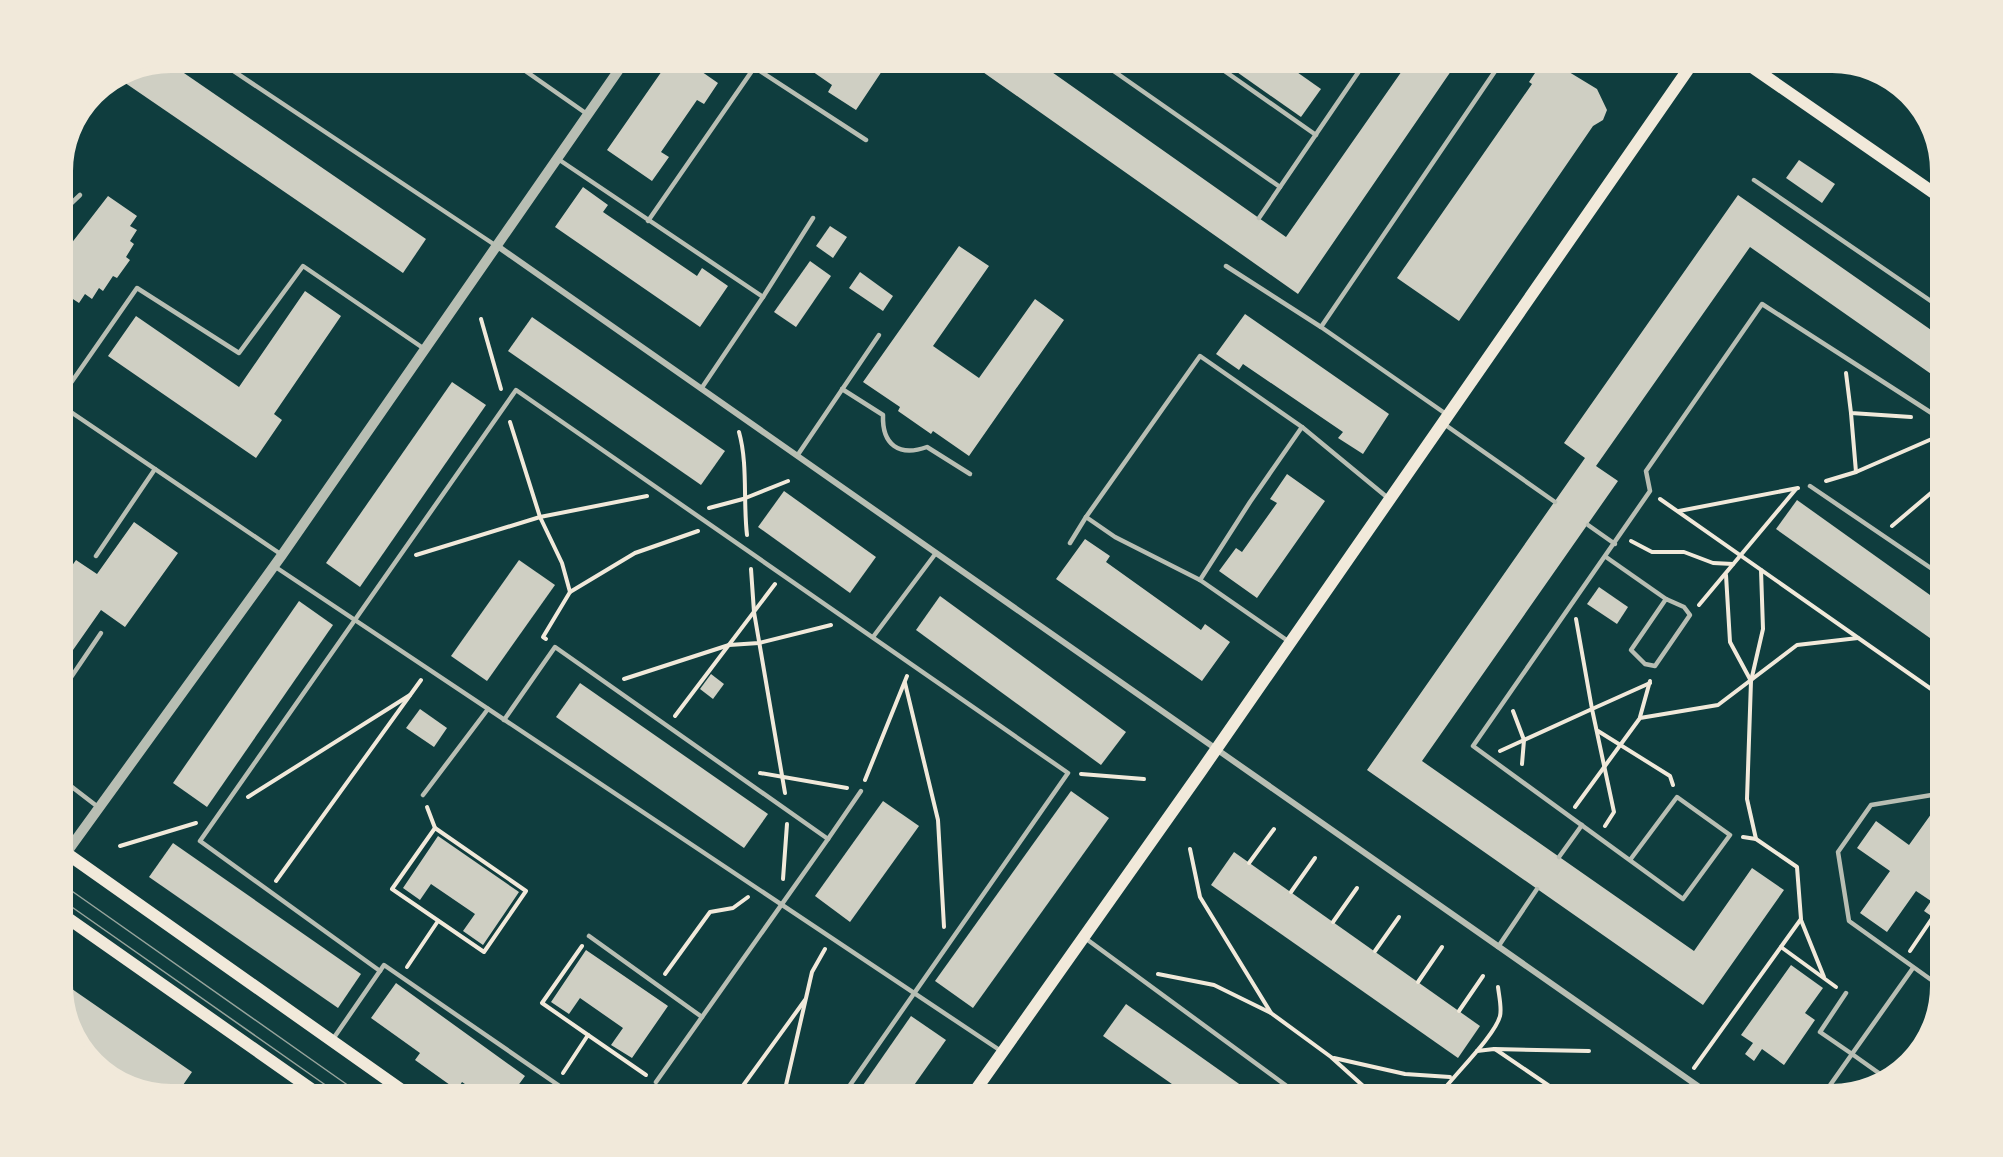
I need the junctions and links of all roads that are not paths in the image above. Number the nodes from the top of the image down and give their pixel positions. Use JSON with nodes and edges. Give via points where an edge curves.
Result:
{"nodes":[{"id":1,"x":231,"y":69,"type":"edge"},
{"id":2,"x":523,"y":69,"type":"edge"},
{"id":3,"x":619,"y":69,"type":"edge"},
{"id":4,"x":753,"y":69,"type":"edge"},
{"id":5,"x":756,"y":69,"type":"edge"},
{"id":6,"x":1111,"y":69,"type":"edge"},
{"id":7,"x":1222,"y":69,"type":"edge"},
{"id":8,"x":1361,"y":69,"type":"edge"},
{"id":9,"x":1497,"y":69,"type":"edge"},
{"id":10,"x":1688,"y":69,"type":"edge"},
{"id":11,"x":1755,"y":69,"type":"edge"},
{"id":12,"x":588,"y":114,"type":"junction"},
{"id":13,"x":1316,"y":135,"type":"junction"},
{"id":14,"x":866,"y":140,"type":"dead end"},
{"id":15,"x":556,"y":158,"type":"junction"},
{"id":16,"x":1754,"y":180,"type":"dead end"},
{"id":17,"x":1280,"y":187,"type":"junction"},
{"id":18,"x":1934,"y":193,"type":"edge"},
{"id":19,"x":80,"y":195,"type":"dead end"},
{"id":20,"x":69,"y":205,"type":"edge"},
{"id":21,"x":813,"y":218,"type":"dead end"},
{"id":22,"x":1259,"y":218,"type":"dead end"},
{"id":23,"x":648,"y":221,"type":"junction"},
{"id":24,"x":495,"y":245,"type":"junction"},
{"id":25,"x":1226,"y":266,"type":"dead end"},
{"id":26,"x":763,"y":297,"type":"junction"},
{"id":27,"x":1934,"y":303,"type":"edge"},
{"id":28,"x":1321,"y":327,"type":"junction"},
{"id":29,"x":879,"y":335,"type":"dead end"},
{"id":30,"x":423,"y":348,"type":"junction"},
{"id":31,"x":69,"y":386,"type":"edge"},
{"id":32,"x":701,"y":388,"type":"junction"},
{"id":33,"x":842,"y":389,"type":"junction"},
{"id":34,"x":69,"y":411,"type":"edge"},
{"id":35,"x":1934,"y":414,"type":"edge"},
{"id":36,"x":1445,"y":419,"type":"junction"},
{"id":37,"x":1302,"y":427,"type":"junction"},
{"id":38,"x":797,"y":456,"type":"junction"},
{"id":39,"x":155,"y":469,"type":"junction"},
{"id":40,"x":970,"y":474,"type":"dead end"},
{"id":41,"x":1810,"y":486,"type":"road end"},
{"id":42,"x":1390,"y":500,"type":"junction"},
{"id":43,"x":1555,"y":502,"type":"dead end"},
{"id":44,"x":1086,"y":517,"type":"junction"},
{"id":45,"x":1588,"y":525,"type":"dead end"},
{"id":46,"x":1070,"y":543,"type":"dead end"},
{"id":47,"x":1615,"y":544,"type":"junction"},
{"id":48,"x":936,"y":553,"type":"junction"},
{"id":49,"x":282,"y":555,"type":"junction"},
{"id":50,"x":96,"y":556,"type":"dead end"},
{"id":51,"x":1606,"y":557,"type":"junction"},
{"id":52,"x":273,"y":566,"type":"junction"},
{"id":53,"x":1934,"y":570,"type":"edge"},
{"id":54,"x":1200,"y":580,"type":"junction"},
{"id":55,"x":1666,"y":599,"type":"junction"},
{"id":56,"x":355,"y":620,"type":"junction"},
{"id":57,"x":101,"y":633,"type":"dead end"},
{"id":58,"x":873,"y":637,"type":"junction"},
{"id":59,"x":1291,"y":643,"type":"junction"},
{"id":60,"x":69,"y":680,"type":"edge"},
{"id":61,"x":488,"y":709,"type":"junction"},
{"id":62,"x":504,"y":720,"type":"junction"},
{"id":63,"x":1216,"y":750,"type":"junction"},
{"id":64,"x":69,"y":785,"type":"edge"},
{"id":65,"x":861,"y":791,"type":"road end"},
{"id":66,"x":423,"y":795,"type":"road end"},
{"id":67,"x":1934,"y":795,"type":"edge"},
{"id":68,"x":98,"y":807,"type":"junction"},
{"id":69,"x":1582,"y":825,"type":"junction"},
{"id":70,"x":828,"y":839,"type":"junction"},
{"id":71,"x":69,"y":844,"type":"edge"},
{"id":72,"x":1559,"y":857,"type":"dead end"},
{"id":73,"x":69,"y":860,"type":"edge"},
{"id":74,"x":1630,"y":860,"type":"junction"},
{"id":75,"x":1537,"y":889,"type":"dead end"},
{"id":76,"x":781,"y":904,"type":"junction"},
{"id":77,"x":69,"y":919,"type":"edge"},
{"id":78,"x":589,"y":936,"type":"road end"},
{"id":79,"x":1084,"y":938,"type":"junction"},
{"id":80,"x":1498,"y":946,"type":"junction"},
{"id":81,"x":1913,"y":968,"type":"junction"},
{"id":82,"x":380,"y":971,"type":"junction"},
{"id":83,"x":1934,"y":982,"type":"edge"},
{"id":84,"x":914,"y":993,"type":"junction"},
{"id":85,"x":1846,"y":993,"type":"road end"},
{"id":86,"x":702,"y":1017,"type":"junction"},
{"id":87,"x":332,"y":1041,"type":"junction"},
{"id":88,"x":1003,"y":1052,"type":"junction"},
{"id":89,"x":1852,"y":1054,"type":"junction"},
{"id":90,"x":1881,"y":1075,"type":"edge"},
{"id":91,"x":656,"y":1082,"type":"road end"},
{"id":92,"x":310,"y":1088,"type":"edge"},
{"id":93,"x":399,"y":1088,"type":"edge"},
{"id":94,"x":560,"y":1088,"type":"edge"},
{"id":95,"x":848,"y":1088,"type":"edge"},
{"id":96,"x":977,"y":1088,"type":"edge"},
{"id":97,"x":1289,"y":1088,"type":"edge"},
{"id":98,"x":1700,"y":1088,"type":"edge"},
{"id":99,"x":1828,"y":1088,"type":"edge"}],
"edges":[{"from":1,"to":24,"type":"lane"},
{"from":2,"to":12,"type":"lane"},
{"from":3,"to":12,"type":"street"},
{"from":4,"to":23,"type":"lane"},
{"from":5,"to":14,"type":"lane"},
{"from":6,"to":17,"type":"lane"},
{"from":7,"to":13,"type":"lane"},
{"from":8,"to":13,"type":"lane"},
{"from":9,"to":28,"type":"lane"},
{"from":10,"to":36,"type":"main road"},
{"from":11,"to":18,"type":"main road"},
{"from":12,"to":15,"type":"street"},
{"from":13,"to":17,"type":"lane"},
{"from":15,"to":23,"type":"lane"},
{"from":15,"to":24,"type":"street"},
{"from":16,"to":27,"type":"lane"},
{"from":17,"to":22,"type":"lane"},
{"from":19,"to":20,"type":"lane"},
{"from":21,"to":26,"type":"lane"},
{"from":23,"to":26,"type":"lane"},
{"from":24,"to":30,"type":"street"},
{"from":24,"to":32,"type":"street"},
{"from":25,"to":28,"type":"lane"},
{"from":26,"to":32,"type":"lane"},
{"from":28,"to":36,"type":"lane"},
{"from":29,"to":33,"type":"lane"},
{"from":30,"to":31,"type":"lane","via":[[303,266],[239,353],[137,288]]},
{"from":30,"to":49,"type":"street"},
{"from":32,"to":38,"type":"street"},
{"from":33,"to":38,"type":"lane"},
{"from":33,"to":40,"type":"lane","via":[[883,415],[886,438],[893,446],[915,451],[927,447]]},
{"from":34,"to":39,"type":"lane"},
{"from":35,"to":47,"type":"lane","via":[[1762,304],[1646,471],[1650,491]]},
{"from":36,"to":42,"type":"main road"},
{"from":36,"to":43,"type":"lane"},
{"from":37,"to":42,"type":"lane"},
{"from":37,"to":44,"type":"lane","via":[[1200,356]]},
{"from":37,"to":54,"type":"lane"},
{"from":38,"to":48,"type":"street"},
{"from":39,"to":49,"type":"lane"},
{"from":39,"to":50,"type":"lane"},
{"from":41,"to":53,"type":"lane"},
{"from":42,"to":59,"type":"main road"},
{"from":44,"to":46,"type":"lane"},
{"from":44,"to":54,"type":"lane","via":[[1115,537]]},
{"from":45,"to":47,"type":"lane"},
{"from":47,"to":51,"type":"lane"},
{"from":48,"to":58,"type":"lane"},
{"from":48,"to":63,"type":"street"},
{"from":49,"to":52,"type":"street"},
{"from":51,"to":55,"type":"lane"},
{"from":51,"to":69,"type":"lane","via":[[1473,746]]},
{"from":52,"to":56,"type":"lane"},
{"from":52,"to":68,"type":"street"},
{"from":54,"to":59,"type":"lane"},
{"from":55,"to":55,"type":"lane","via":[[1632,650],[1645,664],[1655,666],[1690,615],[1684,607]]},
{"from":56,"to":58,"type":"lane","via":[[516,390]]},
{"from":56,"to":61,"type":"lane"},
{"from":56,"to":82,"type":"lane","via":[[200,841]]},
{"from":57,"to":60,"type":"lane"},
{"from":58,"to":84,"type":"lane","via":[[1068,773]]},
{"from":59,"to":63,"type":"main road"},
{"from":61,"to":62,"type":"lane"},
{"from":61,"to":66,"type":"lane"},
{"from":62,"to":70,"type":"lane","via":[[555,647]]},
{"from":62,"to":76,"type":"lane"},
{"from":63,"to":79,"type":"main road"},
{"from":63,"to":80,"type":"street"},
{"from":64,"to":68,"type":"lane"},
{"from":65,"to":70,"type":"lane"},
{"from":67,"to":81,"type":"lane","via":[[1871,805],[1838,852],[1849,921]]},
{"from":68,"to":71,"type":"street"},
{"from":69,"to":72,"type":"lane"},
{"from":69,"to":74,"type":"lane"},
{"from":70,"to":76,"type":"lane"},
{"from":73,"to":87,"type":"main road"},
{"from":74,"to":74,"type":"lane","via":[[1677,797],[1730,835],[1683,899]]},
{"from":75,"to":80,"type":"lane"},
{"from":76,"to":84,"type":"lane"},
{"from":76,"to":86,"type":"lane"},
{"from":77,"to":92,"type":"main road"},
{"from":78,"to":86,"type":"lane"},
{"from":79,"to":88,"type":"main road"},
{"from":79,"to":97,"type":"lane"},
{"from":80,"to":98,"type":"street"},
{"from":81,"to":83,"type":"lane"},
{"from":81,"to":89,"type":"lane"},
{"from":82,"to":87,"type":"lane"},
{"from":82,"to":94,"type":"lane","via":[[384,965]]},
{"from":84,"to":88,"type":"lane"},
{"from":84,"to":95,"type":"lane"},
{"from":85,"to":89,"type":"lane","via":[[1820,1032]]},
{"from":86,"to":91,"type":"lane"},
{"from":87,"to":93,"type":"main road"},
{"from":88,"to":96,"type":"main road"},
{"from":89,"to":90,"type":"lane"},
{"from":89,"to":99,"type":"lane"}]}
